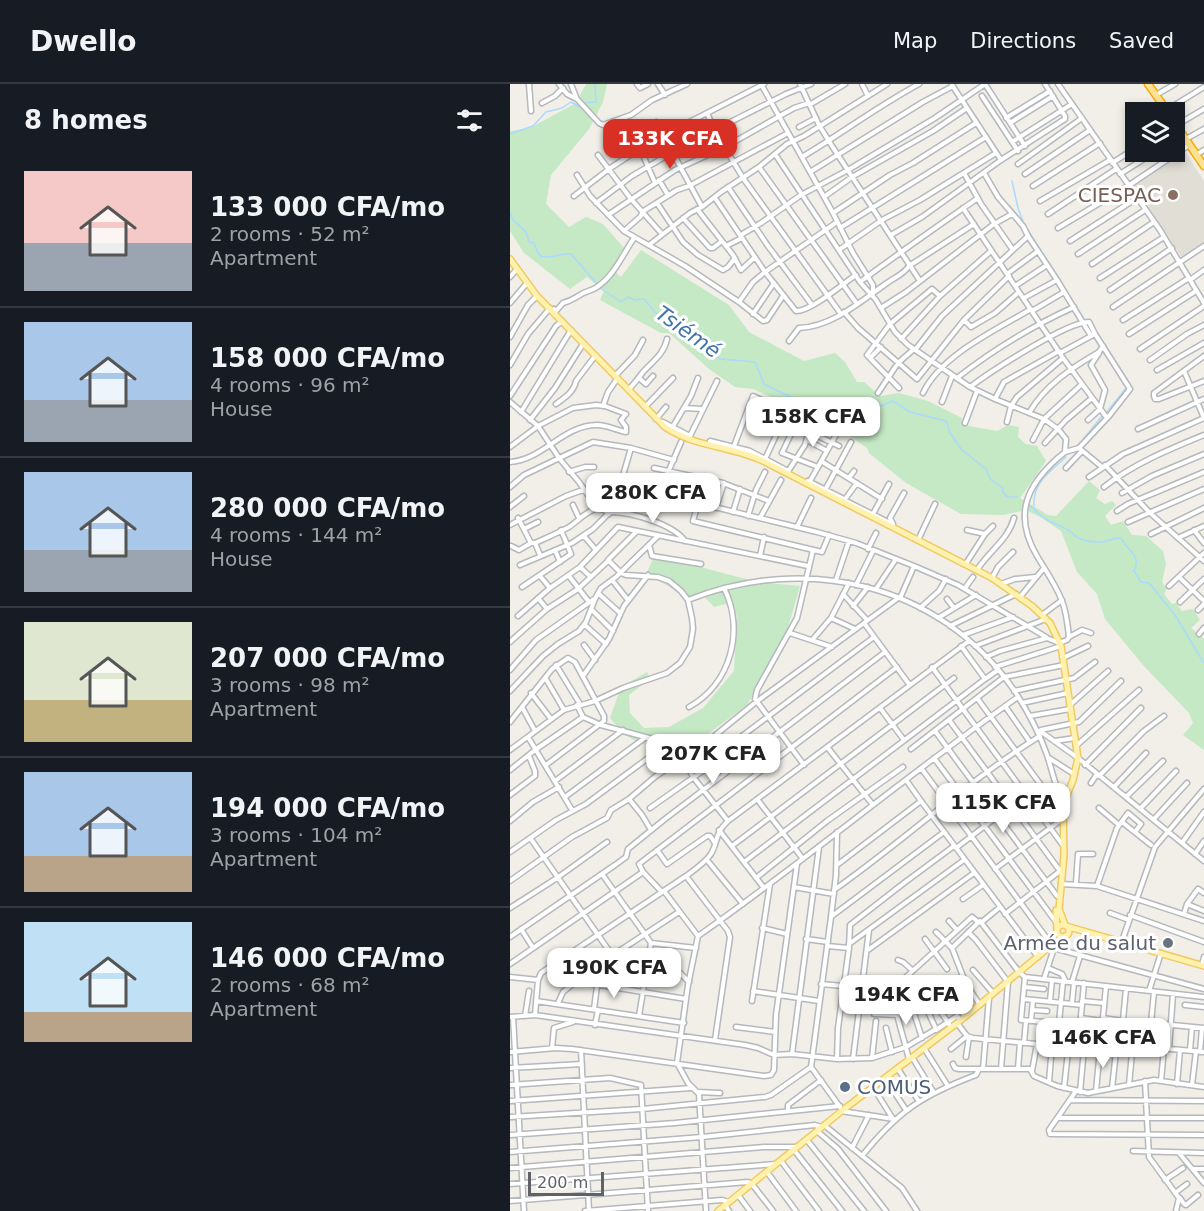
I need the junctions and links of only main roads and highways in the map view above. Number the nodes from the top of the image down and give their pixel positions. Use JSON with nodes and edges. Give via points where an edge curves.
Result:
{"nodes":[{"id":1,"x":1148,"y":84,"type":"edge"},
{"id":2,"x":1161,"y":102,"type":"edge"},
{"id":3,"x":1185,"y":138,"type":"edge"},
{"id":4,"x":1204,"y":166,"type":"edge"},
{"id":5,"x":510,"y":259,"type":"edge"},
{"id":6,"x":1062,"y":803,"type":"junction"},
{"id":7,"x":1066,"y":925,"type":"junction"},
{"id":8,"x":1056,"y":927,"type":"junction"},
{"id":9,"x":1087,"y":930,"type":"junction"},
{"id":10,"x":1067,"y":935,"type":"junction"},
{"id":11,"x":1051,"y":946,"type":"junction"},
{"id":12,"x":1203,"y":965,"type":"edge"},
{"id":13,"x":728,"y":1206,"type":"edge"},
{"id":14,"x":717,"y":1211,"type":"edge"}],
"edges":[{"from":1,"to":2,"type":"highway"},
{"from":3,"to":4,"type":"highway"},
{"from":5,"to":6,"type":"main road","via":[[537,296],[673,432],[739,451],[788,472],[978,570],[1044,617],[1054,630],[1064,658],[1078,758]]},
{"from":6,"to":7,"type":"main road","via":[[1064,855],[1059,909]]},
{"from":6,"to":8,"type":"main road"},
{"from":7,"to":8,"type":"main road"},
{"from":7,"to":9,"type":"main road"},
{"from":7,"to":10,"type":"main road"},
{"from":8,"to":10,"type":"main road","via":[[1059,935]]},
{"from":8,"to":11,"type":"main road"},
{"from":9,"to":10,"type":"main road"},
{"from":9,"to":12,"type":"main road"},
{"from":10,"to":11,"type":"main road"},
{"from":11,"to":13,"type":"main road","via":[[935,1040],[841,1109]]},
{"from":13,"to":14,"type":"main road"}]}
